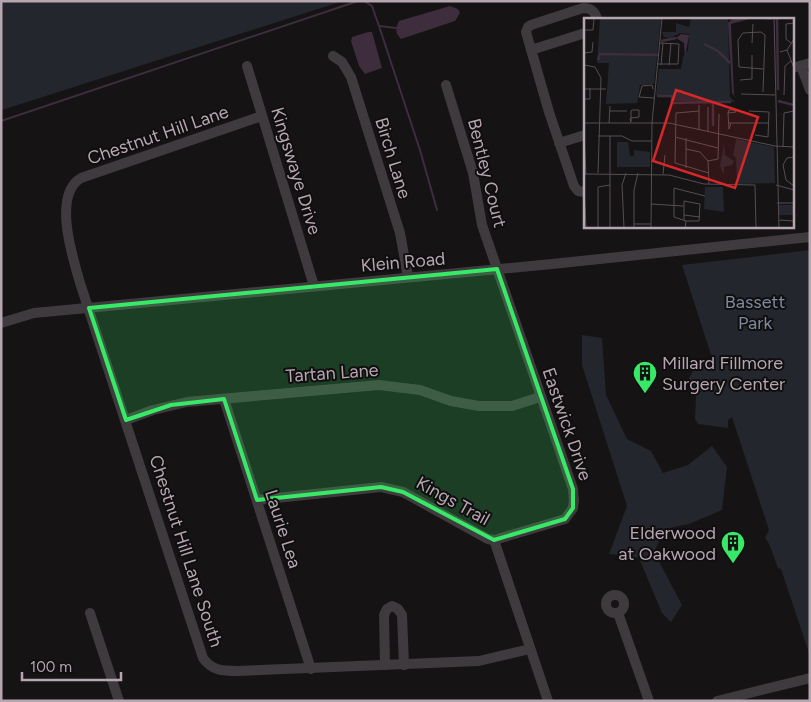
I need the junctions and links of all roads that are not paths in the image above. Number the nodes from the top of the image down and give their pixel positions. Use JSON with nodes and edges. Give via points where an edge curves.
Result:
{"nodes":[{"id":1,"x":597,"y":18,"type":"edge"},
{"id":2,"x":584,"y":33,"type":"edge"},
{"id":3,"x":531,"y":50,"type":"junction"},
{"id":4,"x":333,"y":56,"type":"dead end"},
{"id":5,"x":247,"y":66,"type":"dead end"},
{"id":6,"x":801,"y":66,"type":"edge"},
{"id":7,"x":446,"y":85,"type":"dead end"},
{"id":8,"x":810,"y":90,"type":"edge"},
{"id":9,"x":262,"y":116,"type":"junction"},
{"id":10,"x":584,"y":138,"type":"edge"},
{"id":11,"x":559,"y":143,"type":"junction"},
{"id":12,"x":584,"y":192,"type":"edge"},
{"id":13,"x":810,"y":237,"type":"edge"},
{"id":14,"x":497,"y":269,"type":"junction"},
{"id":15,"x":408,"y":277,"type":"junction"},
{"id":16,"x":314,"y":286,"type":"junction"},
{"id":17,"x":88,"y":308,"type":"junction"},
{"id":18,"x":1,"y":323,"type":"edge"},
{"id":19,"x":540,"y":397,"type":"junction"},
{"id":20,"x":224,"y":399,"type":"junction"},
{"id":21,"x":126,"y":420,"type":"junction"},
{"id":22,"x":257,"y":500,"type":"junction"},
{"id":23,"x":494,"y":540,"type":"junction"},
{"id":24,"x":618,"y":613,"type":"dead end"},
{"id":25,"x":90,"y":614,"type":"dead end"},
{"id":26,"x":530,"y":649,"type":"junction"},
{"id":27,"x":385,"y":665,"type":"junction"},
{"id":28,"x":404,"y":665,"type":"junction"},
{"id":29,"x":310,"y":668,"type":"junction"},
{"id":30,"x":810,"y":678,"type":"edge"},
{"id":31,"x":119,"y":701,"type":"edge"},
{"id":32,"x":548,"y":701,"type":"edge"},
{"id":33,"x":649,"y":701,"type":"edge"},
{"id":34,"x":717,"y":701,"type":"edge"}],
"edges":[{"from":1,"to":3,"type":"street","via":[[595,12],[583,8],[531,25],[526,32]]},
{"from":2,"to":3,"type":"street"},
{"from":3,"to":11,"type":"street"},
{"from":4,"to":15,"type":"street","name":"Birch Lane","via":[[342,62],[351,77],[400,233]]},
{"from":5,"to":9,"type":"street","name":"Kingswaye Drive"},
{"from":6,"to":8,"type":"street"},
{"from":7,"to":14,"type":"street","name":"Bentley Court","via":[[473,173],[482,225]]},
{"from":9,"to":16,"type":"street","name":"Kingswaye Drive"},
{"from":9,"to":17,"type":"street","name":"Chestnut Hill Lane","via":[[81,178],[73,184],[66,206],[68,232]]},
{"from":10,"to":11,"type":"street"},
{"from":11,"to":12,"type":"street","via":[[574,186]]},
{"from":13,"to":14,"type":"street","name":"Klein Road"},
{"from":14,"to":15,"type":"street","name":"Klein Road"},
{"from":14,"to":19,"type":"street","name":"Eastwick Drive"},
{"from":15,"to":16,"type":"street","name":"Klein Road"},
{"from":16,"to":17,"type":"street","name":"Klein Road"},
{"from":17,"to":18,"type":"street","name":"Klein Road","via":[[34,313]]},
{"from":17,"to":21,"type":"street","name":"Chestnut Hill Lane South"},
{"from":19,"to":20,"type":"street","name":"Tartan Lane","via":[[512,406],[479,406],[451,401],[420,390],[379,385]]},
{"from":19,"to":23,"type":"street","name":"Eastwick Drive","via":[[572,489],[573,508],[565,518]]},
{"from":20,"to":21,"type":"street","name":"Tartan Lane","via":[[171,405]]},
{"from":20,"to":22,"type":"street","name":"Laurie Lea"},
{"from":21,"to":29,"type":"street","name":"Chestnut Hill Lane South","via":[[203,658],[212,668],[223,671]]},
{"from":22,"to":23,"type":"street","name":"Kings Trail","via":[[390,488]]},
{"from":22,"to":29,"type":"street","name":"Laurie Lea"},
{"from":23,"to":26,"type":"street","name":"Kings Trail"},
{"from":24,"to":33,"type":"street"},
{"from":25,"to":31,"type":"street"},
{"from":26,"to":28,"type":"street","name":"Chestnut Hill Lane South","via":[[478,661]]},
{"from":26,"to":32,"type":"street","name":"Kings Trail"},
{"from":27,"to":28,"type":"street","name":"Chestnut Hill Lane South"},
{"from":27,"to":28,"type":"street","via":[[384,615],[392,606],[402,615]]},
{"from":27,"to":29,"type":"street","name":"Chestnut Hill Lane South"},
{"from":30,"to":34,"type":"street"}]}
